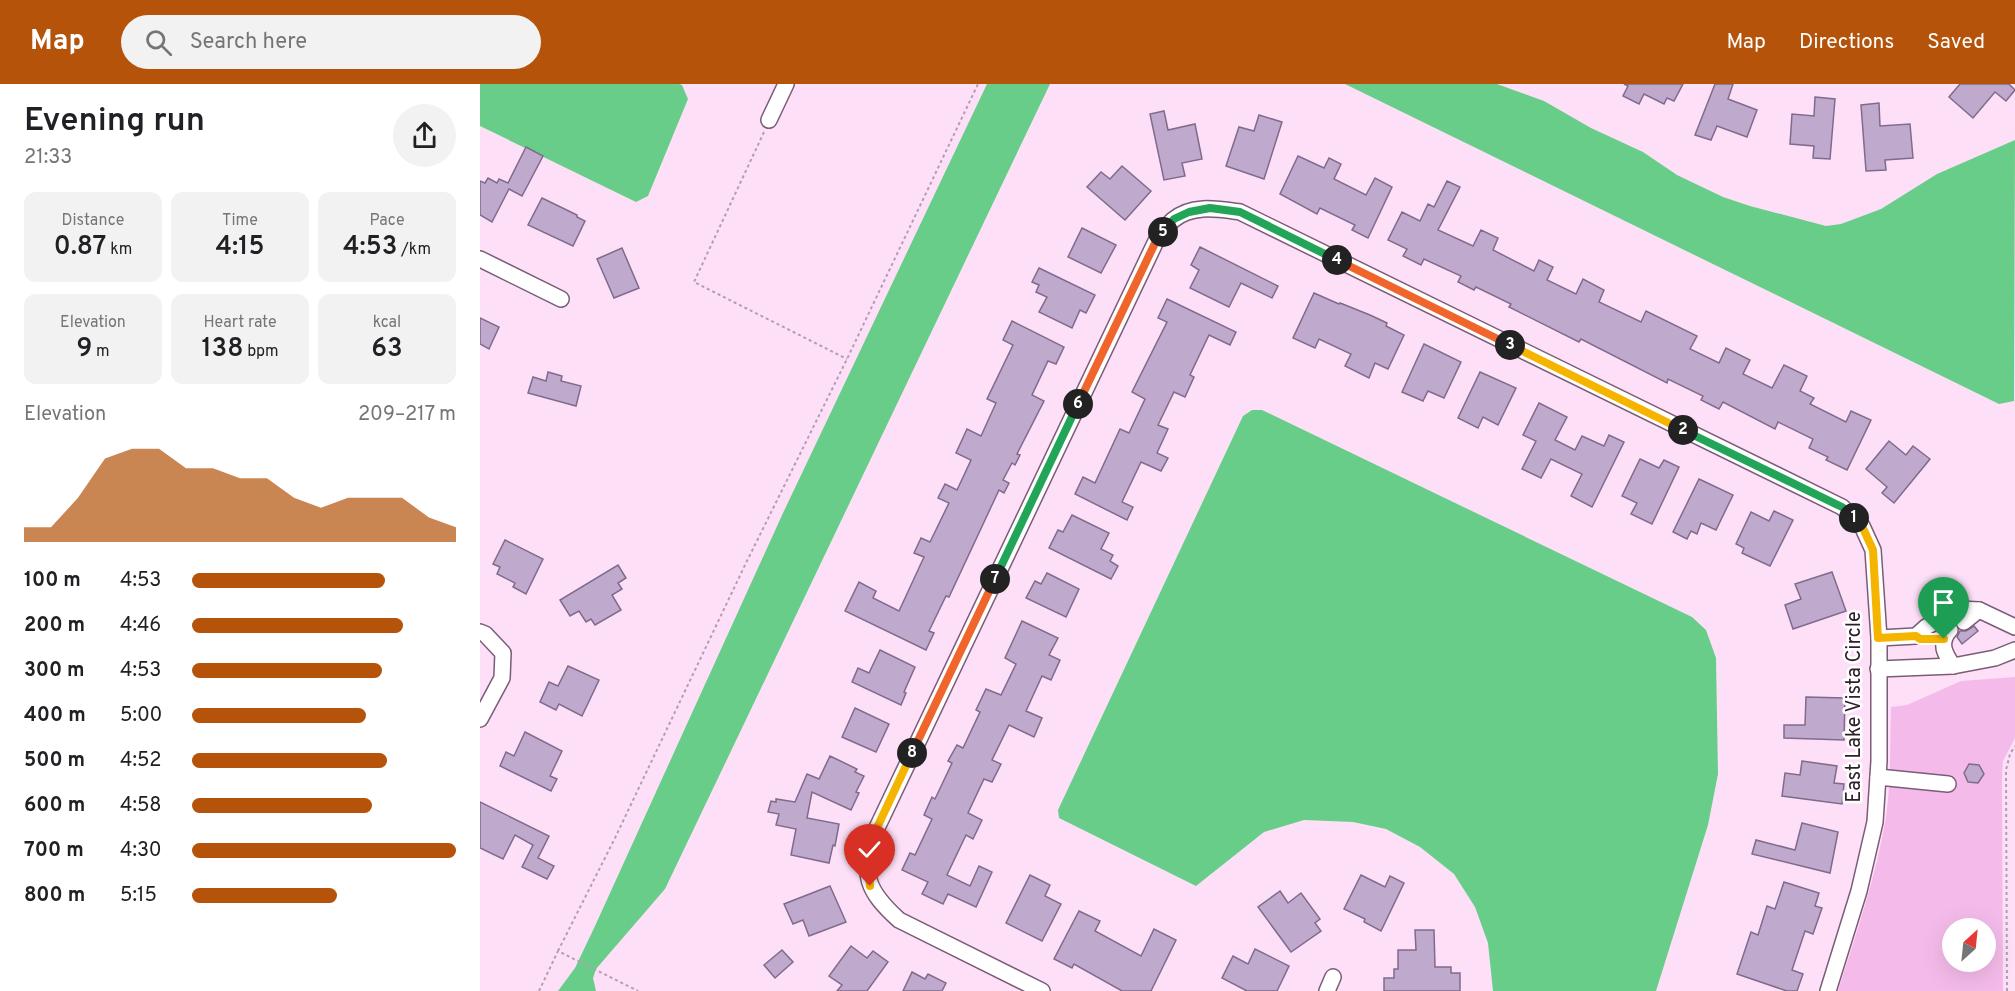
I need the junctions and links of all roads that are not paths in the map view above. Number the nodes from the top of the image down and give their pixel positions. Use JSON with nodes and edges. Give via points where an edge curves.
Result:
{"nodes":[{"id":1,"x":786,"y":84,"type":"edge"},
{"id":2,"x":769,"y":120,"type":"road end"},
{"id":3,"x":480,"y":259,"type":"edge"},
{"id":4,"x":561,"y":299,"type":"dead end"},
{"id":5,"x":1979,"y":610,"type":"junction"},
{"id":6,"x":1964,"y":622,"type":"dead end"},
{"id":7,"x":2015,"y":627,"type":"edge"},
{"id":8,"x":480,"y":632,"type":"edge"},
{"id":9,"x":1916,"y":636,"type":"junction"},
{"id":10,"x":1878,"y":638,"type":"junction"},
{"id":11,"x":2015,"y":650,"type":"edge"},
{"id":12,"x":1953,"y":666,"type":"junction"},
{"id":13,"x":1878,"y":669,"type":"junction"},
{"id":14,"x":480,"y":719,"type":"edge"},
{"id":15,"x":1878,"y":777,"type":"junction"},
{"id":16,"x":1948,"y":784,"type":"dead end"},
{"id":17,"x":1042,"y":991,"type":"edge"},
{"id":18,"x":1828,"y":991,"type":"edge"}],
"edges":[{"from":1,"to":2,"type":"street"},
{"from":3,"to":4,"type":"street"},
{"from":5,"to":6,"type":"street"},
{"from":5,"to":7,"type":"street"},
{"from":5,"to":9,"type":"street","via":[[1959,609]]},
{"from":8,"to":14,"type":"street","via":[[503,653],[502,678]]},
{"from":9,"to":10,"type":"street"},
{"from":9,"to":12,"type":"street","via":[[1920,639],[1947,634],[1943,649]]},
{"from":10,"to":13,"type":"street","name":"East Lake Vista Circle"},
{"from":10,"to":17,"type":"street","name":"East Lake Vista Circle","via":[[1873,550],[1862,526],[1842,507],[1240,212],[1210,208],[1189,212],[1174,219],[1157,239],[880,821],[867,858],[870,886],[880,903],[899,920]]},
{"from":11,"to":12,"type":"street"},
{"from":12,"to":13,"type":"street"},
{"from":13,"to":15,"type":"street","name":"East Lake Vista Circle"},
{"from":15,"to":16,"type":"street"},
{"from":15,"to":18,"type":"street","name":"East Lake Vista Circle","via":[[1875,822],[1859,891]]}]}
